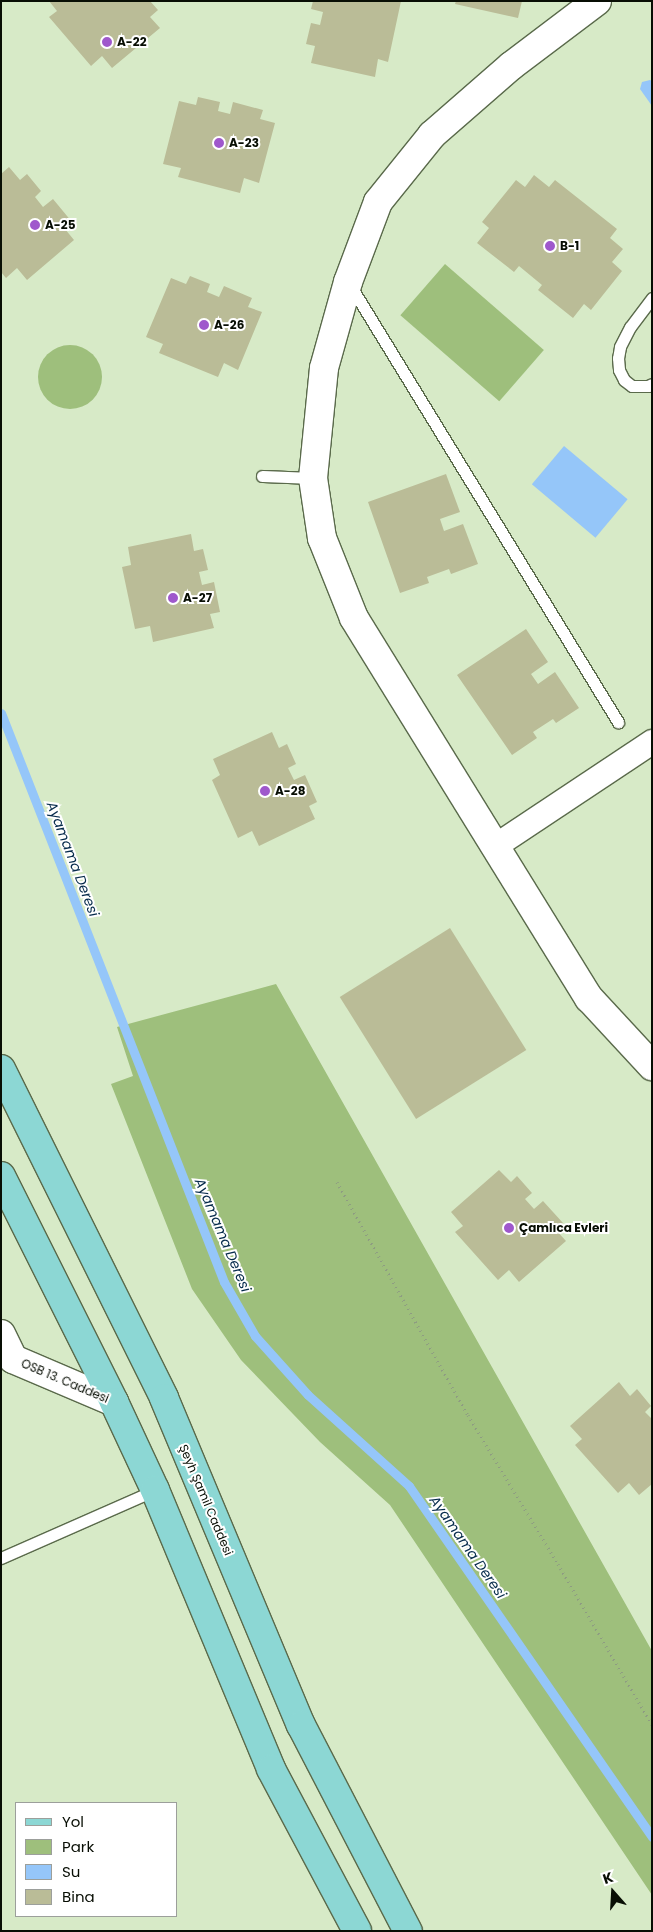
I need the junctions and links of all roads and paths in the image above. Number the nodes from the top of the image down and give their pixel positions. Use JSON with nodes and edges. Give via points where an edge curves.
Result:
{"nodes":[{"id":1,"x":597,"y":1,"type":"edge"},
{"id":2,"x":348,"y":282,"type":"junction"},
{"id":3,"x":652,"y":298,"type":"edge"},
{"id":4,"x":652,"y":384,"type":"edge"},
{"id":5,"x":262,"y":476,"type":"dead end"},
{"id":6,"x":313,"y":478,"type":"junction"},
{"id":7,"x":618,"y":722,"type":"dead end"},
{"id":8,"x":652,"y":742,"type":"edge"},
{"id":9,"x":494,"y":847,"type":"junction"},
{"id":10,"x":652,"y":1066,"type":"edge"},
{"id":11,"x":1,"y":1069,"type":"edge"},
{"id":12,"x":1,"y":1176,"type":"edge"},
{"id":13,"x":337,"y":1182,"type":"dead end"},
{"id":14,"x":1,"y":1334,"type":"edge"},
{"id":15,"x":114,"y":1402,"type":"junction"},
{"id":16,"x":155,"y":1490,"type":"junction"},
{"id":17,"x":1,"y":1558,"type":"edge"},
{"id":18,"x":652,"y":1725,"type":"edge"},
{"id":19,"x":356,"y":1931,"type":"edge"},
{"id":20,"x":408,"y":1931,"type":"edge"}],
"edges":[{"from":1,"to":2,"type":"street","via":[[511,66],[432,135],[378,202]]},
{"from":2,"to":6,"type":"street","via":[[324,368]]},
{"from":2,"to":7,"type":"lane"},
{"from":3,"to":4,"type":"lane","via":[[630,327],[618,358],[624,380],[632,386]]},
{"from":5,"to":6,"type":"lane"},
{"from":6,"to":9,"type":"street","via":[[322,538],[354,618]]},
{"from":8,"to":9,"type":"street"},
{"from":9,"to":10,"type":"street","via":[[589,998]]},
{"from":11,"to":20,"type":"main road","name":"Şeyh Şamil Caddesi","via":[[164,1398],[300,1725]]},
{"from":12,"to":15,"type":"main road"},
{"from":13,"to":18,"type":"path","via":[[468,1415]]},
{"from":14,"to":15,"type":"street","name":"OSB 13. Caddesi","via":[[13,1359]]},
{"from":15,"to":16,"type":"main road"},
{"from":16,"to":17,"type":"lane"},
{"from":16,"to":19,"type":"main road","via":[[271,1769]]}]}
